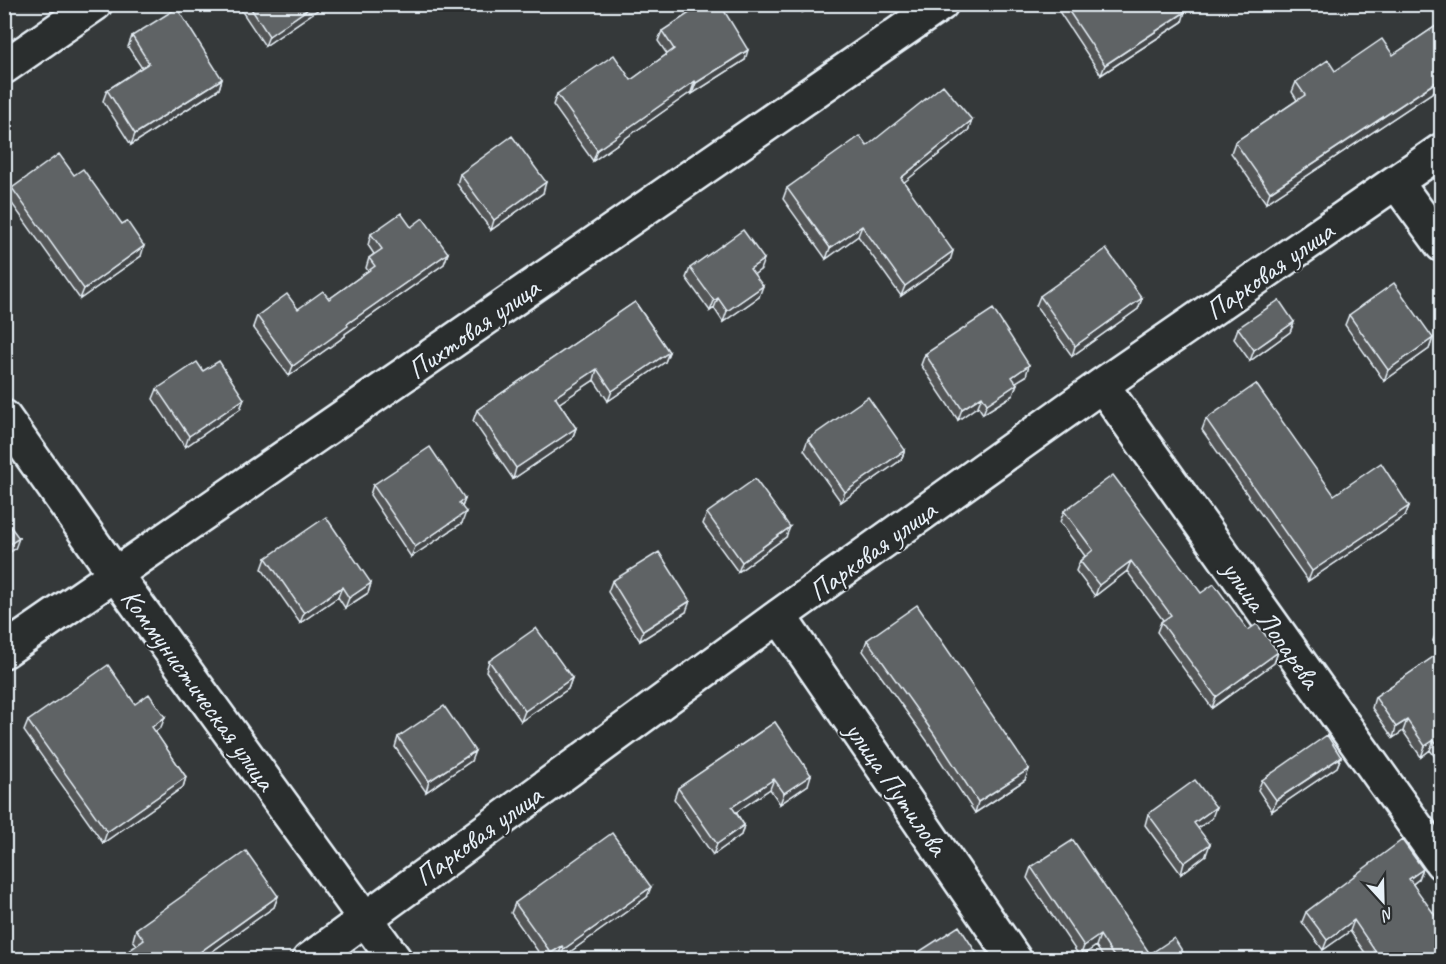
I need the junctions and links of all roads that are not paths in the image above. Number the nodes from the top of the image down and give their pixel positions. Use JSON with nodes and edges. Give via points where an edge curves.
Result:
{"nodes":[{"id":1,"x":95,"y":4,"type":"edge"},
{"id":2,"x":941,"y":4,"type":"edge"},
{"id":3,"x":4,"y":67,"type":"edge"},
{"id":4,"x":1442,"y":150,"type":"edge"},
{"id":5,"x":1396,"y":182,"type":"junction"},
{"id":6,"x":1442,"y":245,"type":"edge"},
{"id":7,"x":1102,"y":385,"type":"junction"},
{"id":8,"x":4,"y":417,"type":"edge"},
{"id":9,"x":116,"y":574,"type":"junction"},
{"id":10,"x":779,"y":616,"type":"junction"},
{"id":11,"x":4,"y":651,"type":"edge"},
{"id":12,"x":1442,"y":863,"type":"edge"},
{"id":13,"x":365,"y":918,"type":"junction"},
{"id":14,"x":309,"y":960,"type":"edge"},
{"id":15,"x":395,"y":960,"type":"edge"},
{"id":16,"x":1015,"y":960,"type":"edge"}],
"edges":[{"from":1,"to":3,"type":"street"},
{"from":2,"to":9,"type":"street","name":"Пихтовая улица"},
{"from":4,"to":5,"type":"street","name":"Парковая улица"},
{"from":5,"to":6,"type":"street"},
{"from":5,"to":7,"type":"street","name":"Парковая улица"},
{"from":7,"to":10,"type":"street","name":"Парковая улица"},
{"from":7,"to":12,"type":"street","name":"улица Лопарева"},
{"from":8,"to":9,"type":"street","name":"Коммунистическая улица"},
{"from":9,"to":11,"type":"street","name":"Пихтовая улица"},
{"from":9,"to":13,"type":"street","name":"Коммунистическая улица"},
{"from":10,"to":13,"type":"street","name":"Парковая улица"},
{"from":10,"to":16,"type":"street","name":"улица Путилова"},
{"from":13,"to":14,"type":"street","name":"Парковая улица"},
{"from":13,"to":15,"type":"street","name":"Коммунистическая улица"}]}
